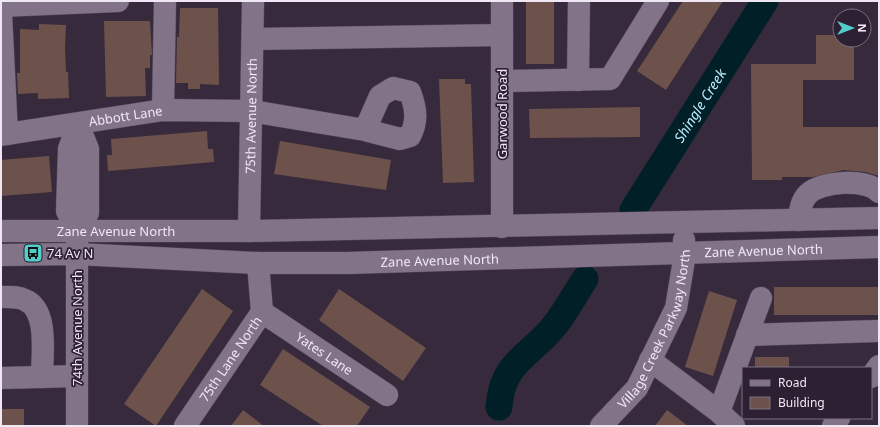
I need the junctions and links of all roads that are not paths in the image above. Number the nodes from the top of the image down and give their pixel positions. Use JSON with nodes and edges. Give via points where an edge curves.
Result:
{"nodes":[{"id":1,"x":118,"y":1,"type":"edge"},
{"id":2,"x":165,"y":1,"type":"edge"},
{"id":3,"x":254,"y":1,"type":"edge"},
{"id":4,"x":502,"y":1,"type":"edge"},
{"id":5,"x":579,"y":1,"type":"edge"},
{"id":6,"x":658,"y":1,"type":"edge"},
{"id":7,"x":1,"y":6,"type":"edge"},
{"id":8,"x":1,"y":13,"type":"edge"},
{"id":9,"x":502,"y":35,"type":"junction"},
{"id":10,"x":253,"y":39,"type":"junction"},
{"id":11,"x":502,"y":80,"type":"junction"},
{"id":12,"x":578,"y":80,"type":"junction"},
{"id":13,"x":163,"y":110,"type":"junction"},
{"id":14,"x":251,"y":111,"type":"junction"},
{"id":15,"x":78,"y":124,"type":"junction"},
{"id":16,"x":366,"y":130,"type":"dead end"},
{"id":17,"x":4,"y":135,"type":"edge"},
{"id":18,"x":879,"y":192,"type":"edge"},
{"id":19,"x":879,"y":218,"type":"edge"},
{"id":20,"x":799,"y":220,"type":"junction"},
{"id":21,"x":683,"y":223,"type":"junction"},
{"id":22,"x":502,"y":227,"type":"junction"},
{"id":23,"x":77,"y":230,"type":"junction"},
{"id":24,"x":1,"y":231,"type":"edge"},
{"id":25,"x":249,"y":231,"type":"junction"},
{"id":26,"x":879,"y":247,"type":"edge"},
{"id":27,"x":77,"y":254,"type":"junction"},
{"id":28,"x":685,"y":254,"type":"junction"},
{"id":29,"x":1,"y":255,"type":"edge"},
{"id":30,"x":258,"y":263,"type":"junction"},
{"id":31,"x":1,"y":297,"type":"edge"},
{"id":32,"x":760,"y":298,"type":"dead end"},
{"id":33,"x":262,"y":312,"type":"junction"},
{"id":34,"x":878,"y":331,"type":"dead end"},
{"id":35,"x":747,"y":335,"type":"junction"},
{"id":36,"x":650,"y":360,"type":"junction"},
{"id":37,"x":879,"y":366,"type":"edge"},
{"id":38,"x":77,"y":376,"type":"junction"},
{"id":39,"x":872,"y":376,"type":"edge"},
{"id":40,"x":42,"y":377,"type":"junction"},
{"id":41,"x":1,"y":378,"type":"edge"},
{"id":42,"x":387,"y":395,"type":"dead end"},
{"id":43,"x":726,"y":419,"type":"edge"},
{"id":44,"x":77,"y":426,"type":"edge"},
{"id":45,"x":185,"y":426,"type":"edge"},
{"id":46,"x":601,"y":426,"type":"edge"}],
"edges":[{"from":1,"to":7,"type":"street"},
{"from":2,"to":13,"type":"street"},
{"from":3,"to":10,"type":"street","name":"75th Avenue North"},
{"from":4,"to":9,"type":"street","name":"Garwood Road"},
{"from":5,"to":12,"type":"street"},
{"from":6,"to":12,"type":"street","via":[[610,79]]},
{"from":8,"to":17,"type":"street"},
{"from":9,"to":10,"type":"street"},
{"from":9,"to":11,"type":"street","name":"Garwood Road"},
{"from":10,"to":14,"type":"street","name":"75th Avenue North"},
{"from":11,"to":12,"type":"street"},
{"from":11,"to":22,"type":"street","name":"Garwood Road"},
{"from":13,"to":14,"type":"street","name":"Abbott Lane"},
{"from":13,"to":15,"type":"street","name":"Abbott Lane"},
{"from":14,"to":16,"type":"street","name":"Abbott Lane"},
{"from":14,"to":25,"type":"street","name":"75th Avenue North"},
{"from":15,"to":17,"type":"street","name":"Abbott Lane"},
{"from":15,"to":23,"type":"street","via":[[69,149],[67,211]]},
{"from":18,"to":20,"type":"street","via":[[857,184],[827,185],[815,189],[801,204]]},
{"from":19,"to":20,"type":"street","name":"Zane Avenue North"},
{"from":20,"to":21,"type":"street","name":"Zane Avenue North"},
{"from":21,"to":22,"type":"street","name":"Zane Avenue North"},
{"from":21,"to":28,"type":"street","name":"Village Creek Parkway North"},
{"from":22,"to":25,"type":"street","name":"Zane Avenue North"},
{"from":23,"to":24,"type":"street","name":"Zane Avenue North"},
{"from":23,"to":25,"type":"street","name":"Zane Avenue North"},
{"from":23,"to":27,"type":"street","name":"74th Avenue North"},
{"from":26,"to":28,"type":"street","name":"Zane Avenue North"},
{"from":27,"to":29,"type":"street","name":"Zane Avenue North"},
{"from":27,"to":30,"type":"street","name":"Zane Avenue North"},
{"from":27,"to":38,"type":"street","name":"74th Avenue North"},
{"from":28,"to":30,"type":"street","name":"Zane Avenue North"},
{"from":28,"to":36,"type":"street","name":"Village Creek Parkway North","via":[[676,308]]},
{"from":30,"to":33,"type":"street","name":"75th Lane North"},
{"from":31,"to":40,"type":"street","via":[[25,299],[35,306],[41,318]]},
{"from":32,"to":35,"type":"street"},
{"from":33,"to":42,"type":"street","name":"Yates Lane"},
{"from":33,"to":45,"type":"street","name":"75th Lane North"},
{"from":34,"to":35,"type":"street"},
{"from":35,"to":43,"type":"street"},
{"from":36,"to":43,"type":"street"},
{"from":36,"to":46,"type":"street","name":"Village Creek Parkway North","via":[[637,388]]},
{"from":37,"to":39,"type":"street"},
{"from":38,"to":40,"type":"street"},
{"from":38,"to":44,"type":"street","name":"74th Avenue North"},
{"from":40,"to":41,"type":"street"}]}
